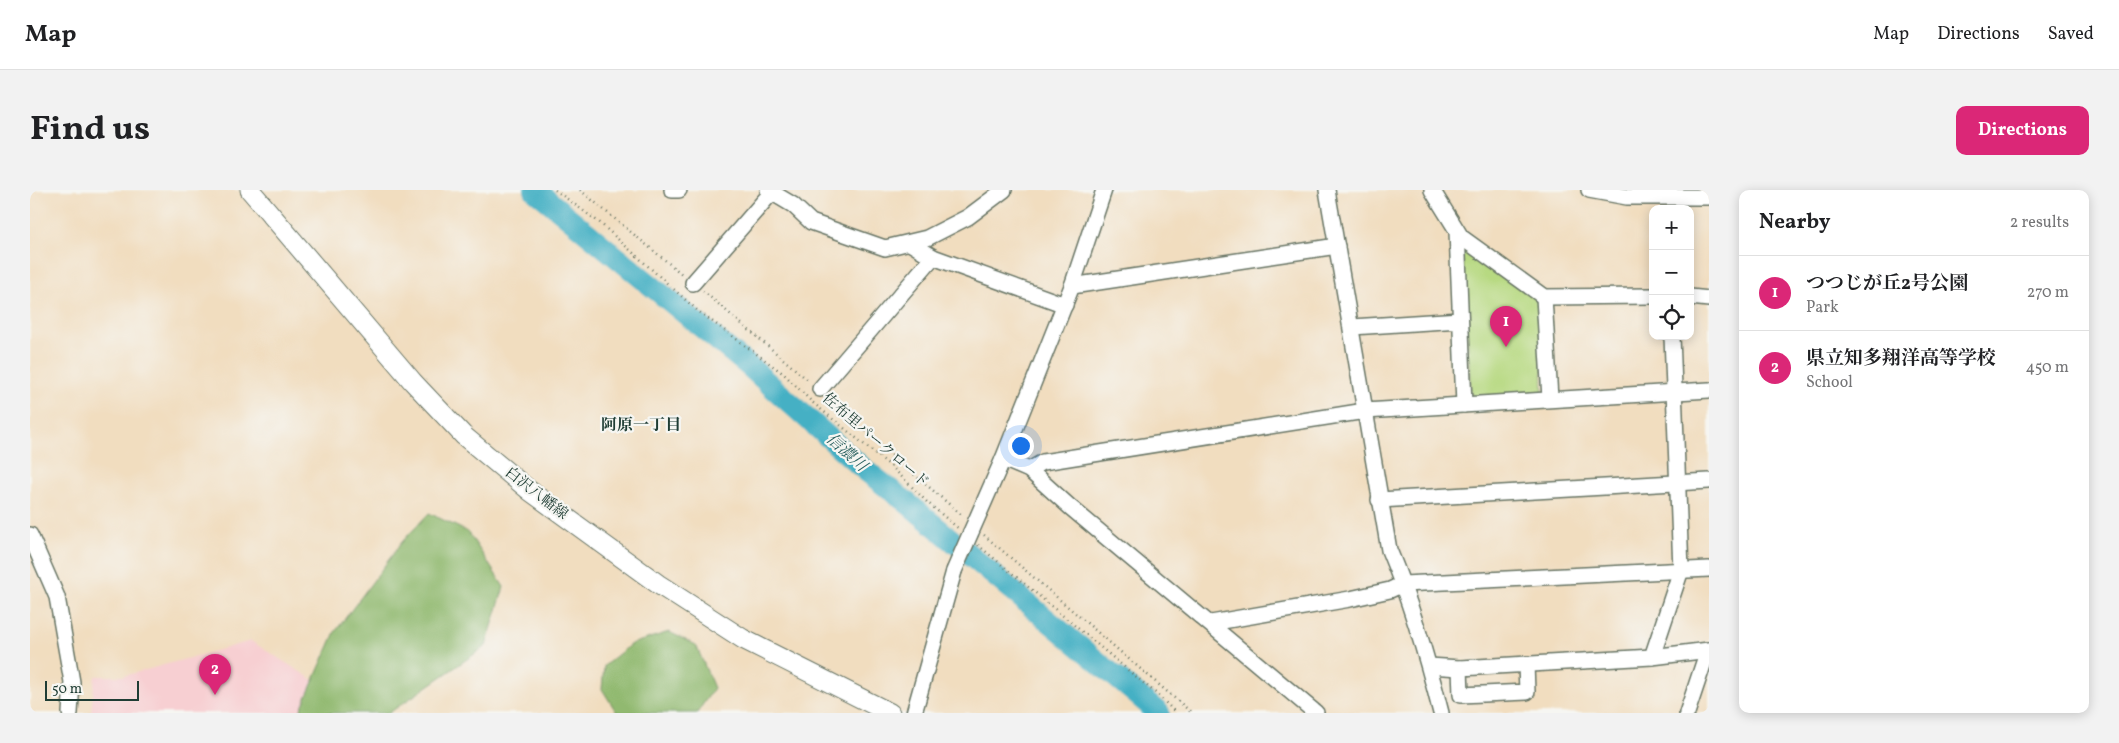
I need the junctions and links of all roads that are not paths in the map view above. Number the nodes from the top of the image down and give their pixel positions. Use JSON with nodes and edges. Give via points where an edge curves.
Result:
{"nodes":[{"id":1,"x":250,"y":190,"type":"edge"},
{"id":2,"x":672,"y":190,"type":"edge"},
{"id":3,"x":679,"y":190,"type":"edge"},
{"id":4,"x":1004,"y":190,"type":"edge"},
{"id":5,"x":1104,"y":190,"type":"edge"},
{"id":6,"x":1327,"y":190,"type":"edge"},
{"id":7,"x":1432,"y":190,"type":"edge"},
{"id":8,"x":1589,"y":190,"type":"edge"},
{"id":9,"x":770,"y":191,"type":"edge"},
{"id":10,"x":1709,"y":198,"type":"edge"},
{"id":11,"x":1667,"y":203,"type":"edge"},
{"id":12,"x":1457,"y":231,"type":"junction"},
{"id":13,"x":910,"y":243,"type":"junction"},
{"id":14,"x":1337,"y":246,"type":"junction"},
{"id":15,"x":933,"y":257,"type":"junction"},
{"id":16,"x":693,"y":283,"type":"dead end"},
{"id":17,"x":1072,"y":286,"type":"junction"},
{"id":18,"x":1649,"y":296,"type":"edge"},
{"id":19,"x":1544,"y":297,"type":"junction"},
{"id":20,"x":1694,"y":297,"type":"edge"},
{"id":21,"x":1709,"y":299,"type":"edge"},
{"id":22,"x":1065,"y":305,"type":"junction"},
{"id":23,"x":1460,"y":320,"type":"junction"},
{"id":24,"x":1352,"y":327,"type":"junction"},
{"id":25,"x":1672,"y":340,"type":"edge"},
{"id":26,"x":820,"y":389,"type":"road end"},
{"id":27,"x":1709,"y":390,"type":"edge"},
{"id":28,"x":1672,"y":392,"type":"junction"},
{"id":29,"x":1550,"y":399,"type":"junction"},
{"id":30,"x":1464,"y":404,"type":"junction"},
{"id":31,"x":1365,"y":411,"type":"junction"},
{"id":32,"x":1003,"y":459,"type":"junction"},
{"id":33,"x":1029,"y":470,"type":"junction"},
{"id":34,"x":1709,"y":480,"type":"edge"},
{"id":35,"x":1676,"y":483,"type":"junction"},
{"id":36,"x":1379,"y":500,"type":"junction"},
{"id":37,"x":30,"y":536,"type":"edge"},
{"id":38,"x":1681,"y":570,"type":"junction"},
{"id":39,"x":1709,"y":570,"type":"edge"},
{"id":40,"x":1403,"y":584,"type":"junction"},
{"id":41,"x":1211,"y":623,"type":"junction"},
{"id":42,"x":1709,"y":650,"type":"edge"},
{"id":43,"x":1652,"y":657,"type":"junction"},
{"id":44,"x":1526,"y":664,"type":"junction"},
{"id":45,"x":1429,"y":666,"type":"junction"},
{"id":46,"x":1460,"y":668,"type":"junction"},
{"id":47,"x":70,"y":713,"type":"edge"},
{"id":48,"x":890,"y":713,"type":"edge"},
{"id":49,"x":914,"y":713,"type":"edge"},
{"id":50,"x":1316,"y":713,"type":"edge"},
{"id":51,"x":1441,"y":713,"type":"edge"},
{"id":52,"x":1687,"y":713,"type":"edge"}],
"edges":[{"from":1,"to":48,"type":"main road","name":"白沢八幡線","via":[[413,382],[464,436],[530,491],[658,584],[743,639]]},
{"from":2,"to":3,"type":"street"},
{"from":4,"to":13,"type":"street","via":[[968,217]]},
{"from":5,"to":17,"type":"street"},
{"from":6,"to":14,"type":"street"},
{"from":7,"to":12,"type":"street"},
{"from":8,"to":11,"type":"street"},
{"from":9,"to":13,"type":"street","via":[[793,205],[811,222],[885,248]]},
{"from":9,"to":16,"type":"street"},
{"from":10,"to":11,"type":"street"},
{"from":12,"to":19,"type":"street"},
{"from":12,"to":23,"type":"street"},
{"from":13,"to":15,"type":"street"},
{"from":14,"to":17,"type":"street"},
{"from":14,"to":24,"type":"street"},
{"from":15,"to":22,"type":"street"},
{"from":15,"to":26,"type":"street"},
{"from":17,"to":22,"type":"street"},
{"from":18,"to":19,"type":"street"},
{"from":19,"to":29,"type":"street"},
{"from":20,"to":21,"type":"street"},
{"from":22,"to":32,"type":"street"},
{"from":23,"to":24,"type":"street"},
{"from":23,"to":30,"type":"street"},
{"from":24,"to":31,"type":"street"},
{"from":25,"to":28,"type":"street"},
{"from":27,"to":28,"type":"street"},
{"from":28,"to":29,"type":"street"},
{"from":28,"to":35,"type":"street"},
{"from":29,"to":30,"type":"street"},
{"from":30,"to":31,"type":"street"},
{"from":31,"to":33,"type":"street","via":[[1043,462]]},
{"from":31,"to":36,"type":"street"},
{"from":32,"to":33,"type":"street"},
{"from":32,"to":49,"type":"street","bridge":true,"via":[[954,571]]},
{"from":33,"to":41,"type":"street","via":[[1070,508]]},
{"from":34,"to":35,"type":"street"},
{"from":35,"to":36,"type":"street"},
{"from":35,"to":38,"type":"street"},
{"from":36,"to":40,"type":"street","via":[[1389,550]]},
{"from":37,"to":47,"type":"street","via":[[57,597],[72,682]]},
{"from":38,"to":39,"type":"street"},
{"from":38,"to":40,"type":"street"},
{"from":38,"to":43,"type":"street"},
{"from":40,"to":41,"type":"street","via":[[1350,600]]},
{"from":40,"to":45,"type":"street"},
{"from":41,"to":50,"type":"street"},
{"from":42,"to":43,"type":"street"},
{"from":42,"to":52,"type":"street"},
{"from":43,"to":44,"type":"street"},
{"from":44,"to":46,"type":"street"},
{"from":44,"to":46,"type":"street","via":[[1527,692],[1461,695]]},
{"from":45,"to":46,"type":"street"},
{"from":45,"to":51,"type":"street"}]}
